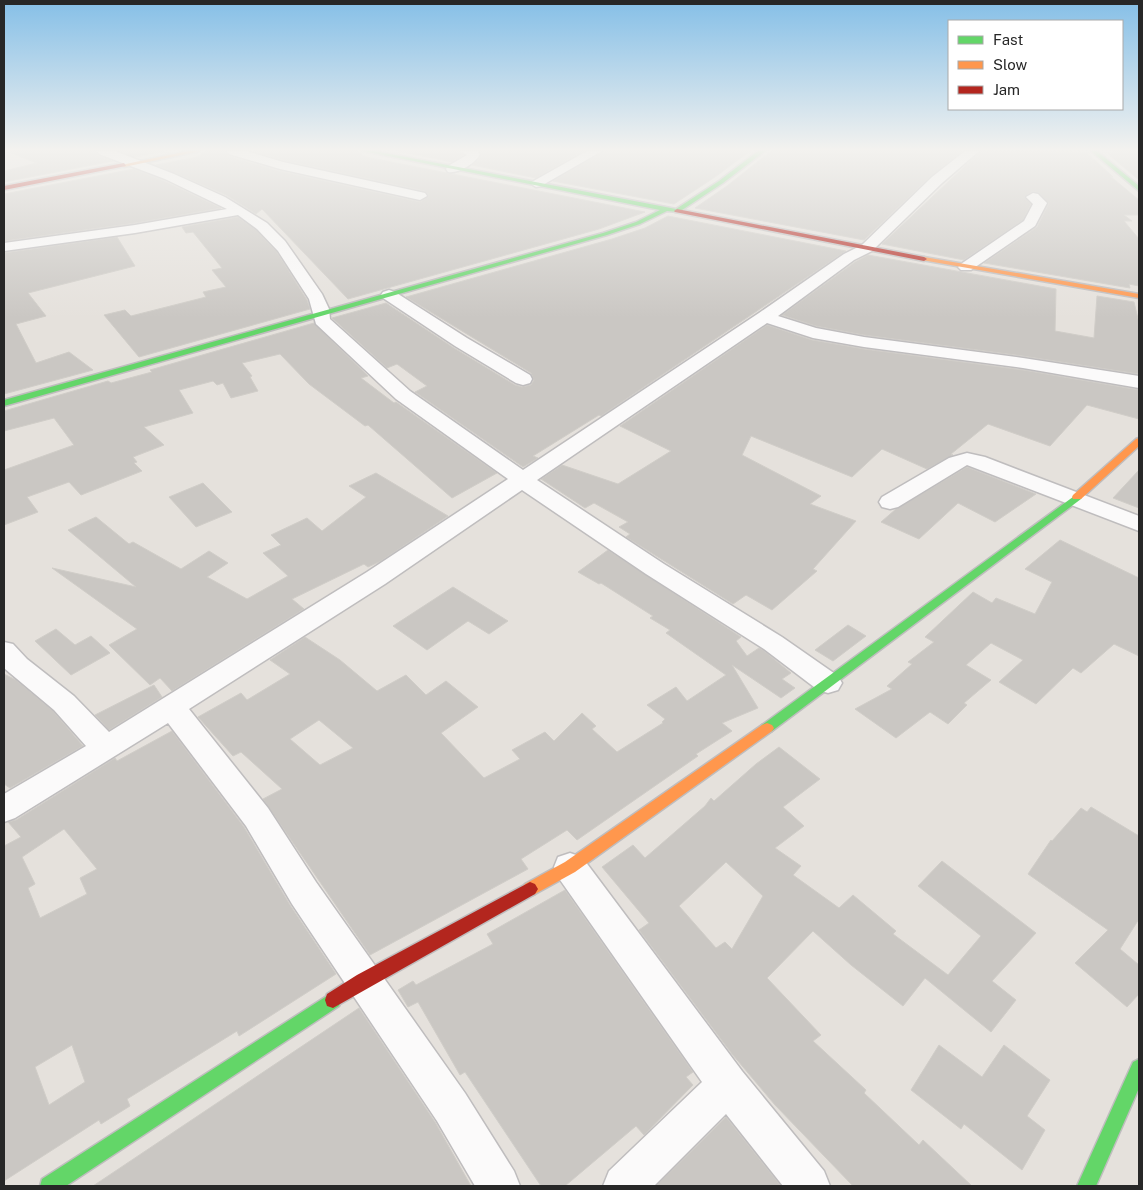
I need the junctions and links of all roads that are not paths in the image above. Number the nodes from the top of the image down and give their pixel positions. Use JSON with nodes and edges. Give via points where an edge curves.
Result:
{"nodes":[{"id":1,"x":230,"y":207,"type":"edge"},
{"id":2,"x":658,"y":207,"type":"edge"},
{"id":3,"x":683,"y":207,"type":"edge"},
{"id":4,"x":910,"y":207,"type":"edge"},
{"id":5,"x":1038,"y":207,"type":"edge"},
{"id":6,"x":666,"y":208,"type":"junction"},
{"id":7,"x":678,"y":210,"type":"junction"},
{"id":8,"x":238,"y":211,"type":"junction"},
{"id":9,"x":4,"y":247,"type":"edge"},
{"id":10,"x":867,"y":248,"type":"junction"},
{"id":11,"x":966,"y":267,"type":"junction"},
{"id":12,"x":388,"y":295,"type":"junction"},
{"id":13,"x":1139,"y":296,"type":"edge"},
{"id":14,"x":323,"y":314,"type":"junction"},
{"id":15,"x":765,"y":317,"type":"junction"},
{"id":16,"x":523,"y":379,"type":"dead end"},
{"id":17,"x":1139,"y":382,"type":"edge"},
{"id":18,"x":4,"y":403,"type":"edge"},
{"id":19,"x":1139,"y":441,"type":"edge"},
{"id":20,"x":521,"y":479,"type":"junction"},
{"id":21,"x":1076,"y":498,"type":"junction"},
{"id":22,"x":890,"y":502,"type":"dead end"},
{"id":23,"x":1139,"y":524,"type":"edge"},
{"id":24,"x":4,"y":651,"type":"edge"},
{"id":25,"x":828,"y":683,"type":"junction"},
{"id":26,"x":171,"y":706,"type":"junction"},
{"id":27,"x":106,"y":748,"type":"junction"},
{"id":28,"x":4,"y":809,"type":"edge"},
{"id":29,"x":570,"y":867,"type":"junction"},
{"id":30,"x":363,"y":981,"type":"junction"},
{"id":31,"x":1139,"y":1068,"type":"edge"},
{"id":32,"x":728,"y":1086,"type":"junction"},
{"id":33,"x":49,"y":1186,"type":"edge"},
{"id":34,"x":499,"y":1186,"type":"edge"},
{"id":35,"x":624,"y":1186,"type":"edge"},
{"id":36,"x":809,"y":1186,"type":"edge"},
{"id":37,"x":1086,"y":1186,"type":"edge"}],
"edges":[{"from":1,"to":8,"type":"street"},
{"from":2,"to":6,"type":"street"},
{"from":3,"to":7,"type":"street"},
{"from":4,"to":10,"type":"street"},
{"from":5,"to":11,"type":"street","via":[[1030,223]]},
{"from":6,"to":7,"type":"street"},
{"from":6,"to":12,"type":"street","via":[[655,216],[614,230]]},
{"from":7,"to":10,"type":"street"},
{"from":8,"to":9,"type":"street"},
{"from":8,"to":14,"type":"street","via":[[275,238],[314,295]]},
{"from":10,"to":11,"type":"street"},
{"from":10,"to":15,"type":"street","via":[[849,257]]},
{"from":11,"to":13,"type":"street"},
{"from":12,"to":14,"type":"street"},
{"from":12,"to":16,"type":"street"},
{"from":14,"to":18,"type":"street"},
{"from":14,"to":20,"type":"street","via":[[322,320],[403,395]]},
{"from":15,"to":17,"type":"street","via":[[813,333],[864,342]]},
{"from":15,"to":20,"type":"street"},
{"from":19,"to":21,"type":"street"},
{"from":20,"to":25,"type":"street","via":[[654,569],[773,643]]},
{"from":20,"to":26,"type":"street","via":[[376,578]]},
{"from":21,"to":22,"type":"street","via":[[967,458]]},
{"from":21,"to":23,"type":"street"},
{"from":21,"to":25,"type":"street"},
{"from":24,"to":27,"type":"street","via":[[17,666],[64,703]]},
{"from":25,"to":29,"type":"street"},
{"from":26,"to":27,"type":"street"},
{"from":26,"to":30,"type":"street","via":[[258,817]]},
{"from":27,"to":28,"type":"street"},
{"from":29,"to":30,"type":"street"},
{"from":29,"to":32,"type":"street"},
{"from":30,"to":33,"type":"street"},
{"from":30,"to":34,"type":"street","via":[[450,1107]]},
{"from":31,"to":37,"type":"street"},
{"from":32,"to":35,"type":"street"},
{"from":32,"to":36,"type":"street"}]}
